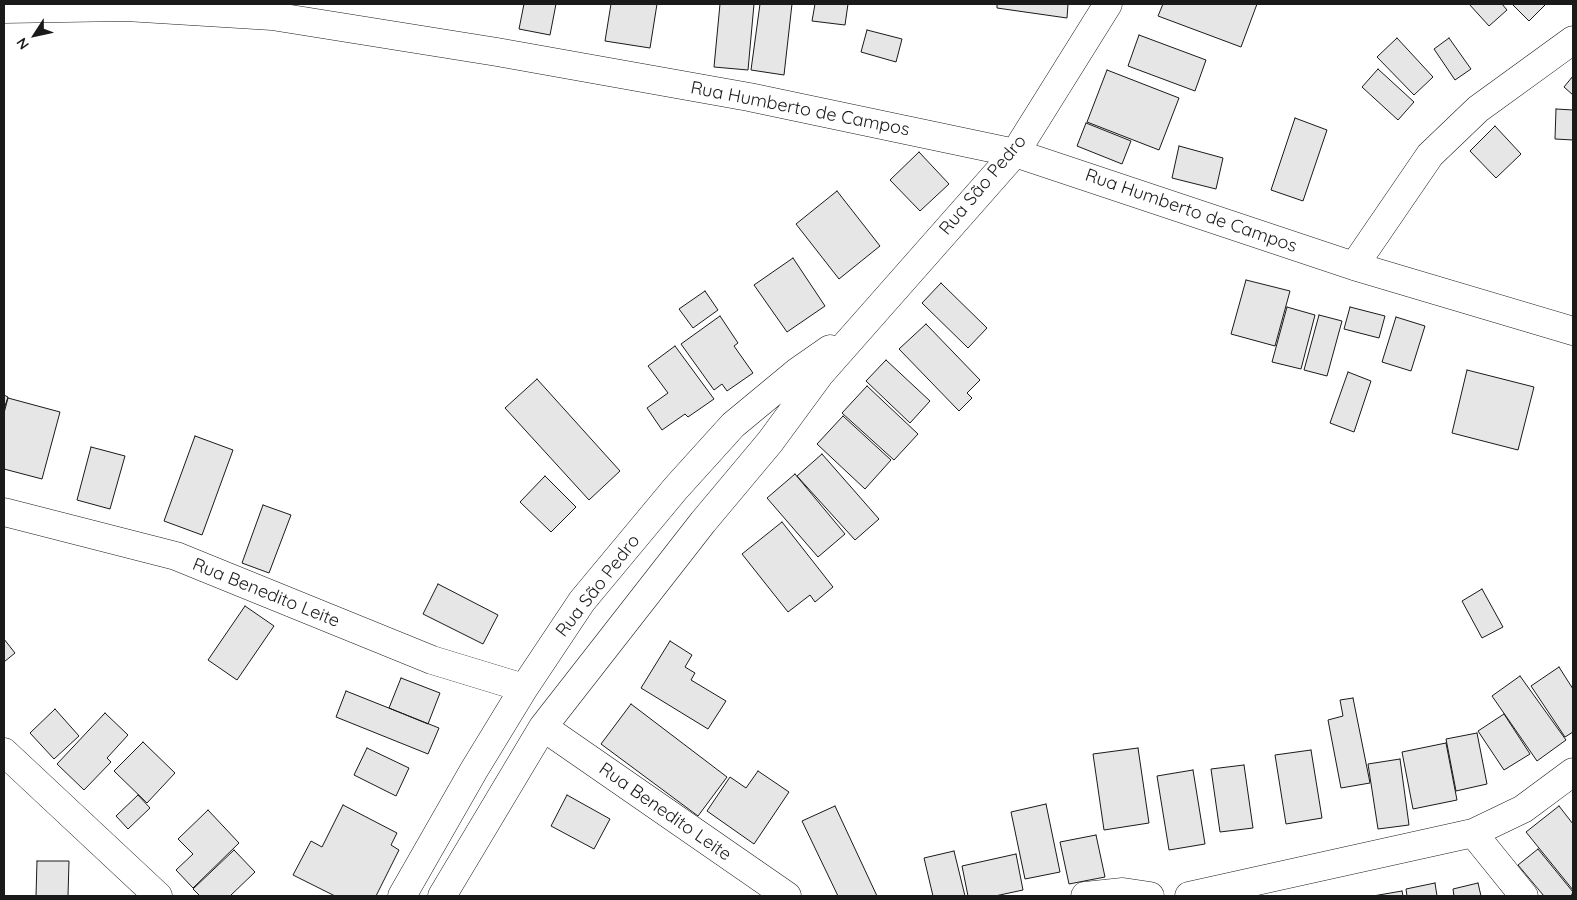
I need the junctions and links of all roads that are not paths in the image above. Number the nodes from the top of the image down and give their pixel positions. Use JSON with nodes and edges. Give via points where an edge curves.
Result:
{"nodes":[{"id":1,"x":1108,"y":4,"type":"edge"},
{"id":2,"x":4,"y":9,"type":"edge"},
{"id":3,"x":1573,"y":40,"type":"edge"},
{"id":4,"x":1015,"y":153,"type":"junction"},
{"id":5,"x":1354,"y":266,"type":"junction"},
{"id":6,"x":858,"y":329,"type":"junction"},
{"id":7,"x":1573,"y":331,"type":"edge"},
{"id":8,"x":4,"y":512,"type":"edge"},
{"id":9,"x":524,"y":688,"type":"junction"},
{"id":10,"x":543,"y":727,"type":"junction"},
{"id":11,"x":4,"y":752,"type":"edge"},
{"id":12,"x":1573,"y":772,"type":"edge"},
{"id":13,"x":1473,"y":833,"type":"junction"},
{"id":14,"x":158,"y":896,"type":"edge"},
{"id":15,"x":402,"y":896,"type":"edge"},
{"id":16,"x":442,"y":896,"type":"edge"},
{"id":17,"x":787,"y":896,"type":"edge"},
{"id":18,"x":1085,"y":896,"type":"edge"},
{"id":19,"x":1150,"y":896,"type":"edge"},
{"id":20,"x":1188,"y":896,"type":"edge"},
{"id":21,"x":1524,"y":896,"type":"edge"}],
"edges":[{"from":1,"to":4,"type":"street","name":"Rua São Pedro"},
{"from":2,"to":4,"type":"street","name":"Rua Humberto de Campos","via":[[126,7],[272,16],[749,97]]},
{"from":3,"to":5,"type":"street","via":[[1478,109],[1430,155]]},
{"from":4,"to":5,"type":"street","name":"Rua Humberto de Campos"},
{"from":4,"to":6,"type":"street","name":"Rua São Pedro"},
{"from":5,"to":7,"type":"street","name":"Rua Humberto de Campos"},
{"from":6,"to":9,"type":"street","name":"Rua São Pedro","via":[[796,372],[733,425],[582,601]]},
{"from":6,"to":10,"type":"street","name":"Rua São Pedro"},
{"from":8,"to":9,"type":"street","name":"Rua Benedito Leite","via":[[176,556],[432,660]]},
{"from":9,"to":15,"type":"street","name":"Rua São Pedro"},
{"from":10,"to":16,"type":"street","name":"Rua São Pedro"},
{"from":10,"to":17,"type":"street","name":"Rua Benedito Leite"},
{"from":11,"to":14,"type":"street"},
{"from":12,"to":13,"type":"street","via":[[1523,809]]},
{"from":13,"to":20,"type":"street"},
{"from":13,"to":21,"type":"street"},
{"from":18,"to":19,"type":"street","via":[[1123,892]]}]}
